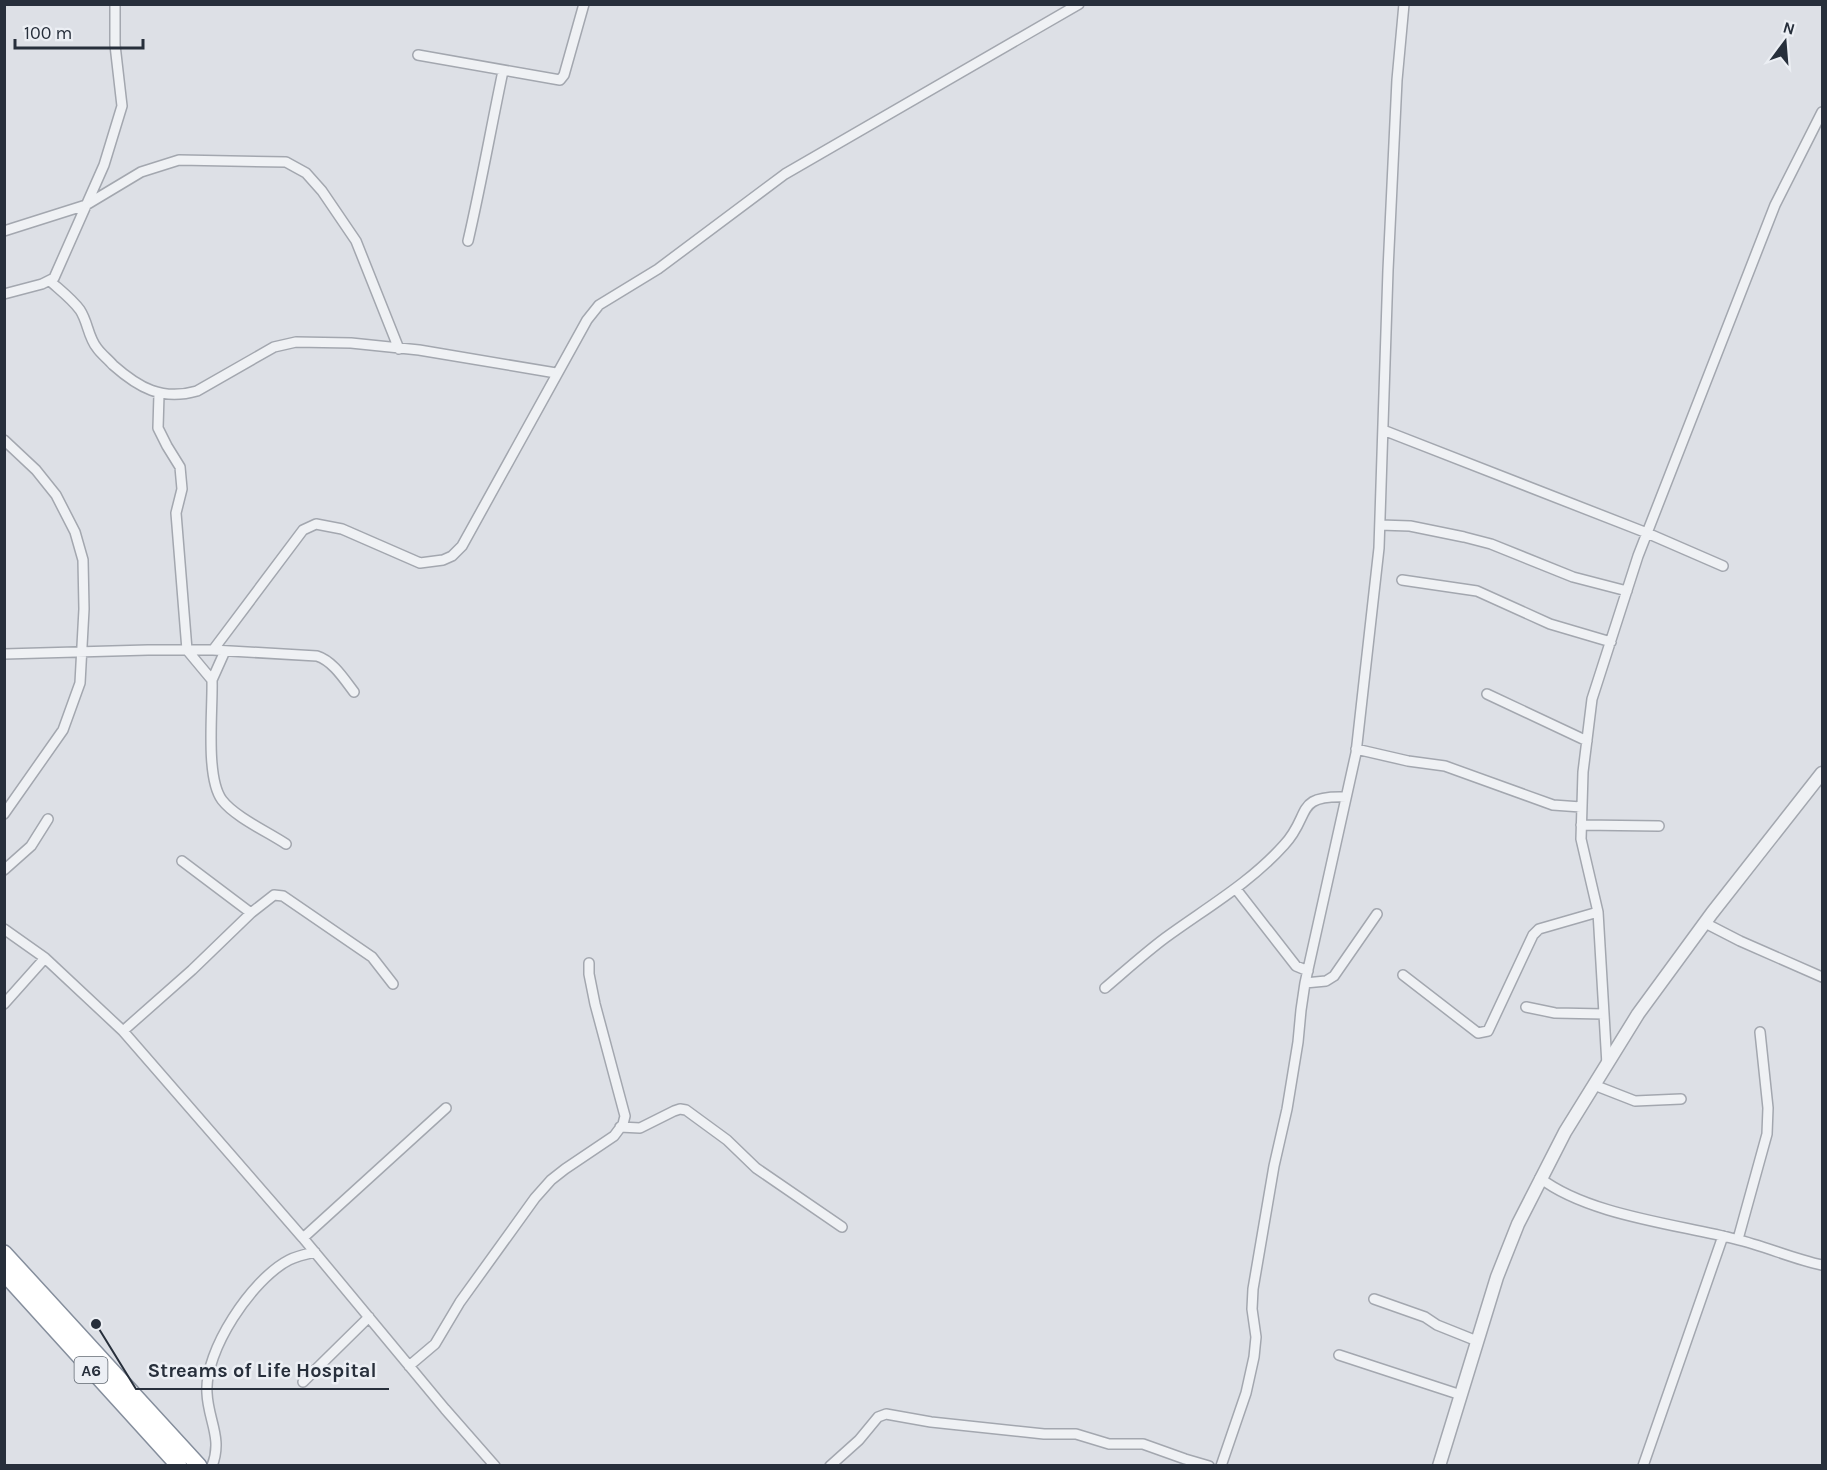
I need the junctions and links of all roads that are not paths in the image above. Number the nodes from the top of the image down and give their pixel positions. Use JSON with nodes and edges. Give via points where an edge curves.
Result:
{"nodes":[{"id":1,"x":115,"y":4,"type":"edge"},
{"id":2,"x":584,"y":4,"type":"edge"},
{"id":3,"x":1079,"y":4,"type":"edge"},
{"id":4,"x":1404,"y":4,"type":"edge"},
{"id":5,"x":418,"y":55,"type":"dead end"},
{"id":6,"x":503,"y":71,"type":"junction"},
{"id":7,"x":1822,"y":112,"type":"edge"},
{"id":8,"x":86,"y":205,"type":"junction"},
{"id":9,"x":4,"y":231,"type":"edge"},
{"id":10,"x":468,"y":241,"type":"dead end"},
{"id":11,"x":50,"y":281,"type":"junction"},
{"id":12,"x":4,"y":294,"type":"edge"},
{"id":13,"x":399,"y":349,"type":"junction"},
{"id":14,"x":556,"y":373,"type":"junction"},
{"id":15,"x":159,"y":394,"type":"junction"},
{"id":16,"x":1383,"y":430,"type":"junction"},
{"id":17,"x":4,"y":440,"type":"edge"},
{"id":18,"x":1380,"y":525,"type":"junction"},
{"id":19,"x":1647,"y":533,"type":"junction"},
{"id":20,"x":1723,"y":566,"type":"dead end"},
{"id":21,"x":1402,"y":580,"type":"dead end"},
{"id":22,"x":1627,"y":591,"type":"junction"},
{"id":23,"x":1611,"y":642,"type":"junction"},
{"id":24,"x":187,"y":650,"type":"junction"},
{"id":25,"x":213,"y":650,"type":"junction"},
{"id":26,"x":225,"y":651,"type":"junction"},
{"id":27,"x":83,"y":653,"type":"junction"},
{"id":28,"x":4,"y":654,"type":"edge"},
{"id":29,"x":212,"y":680,"type":"junction"},
{"id":30,"x":354,"y":692,"type":"dead end"},
{"id":31,"x":1487,"y":694,"type":"dead end"},
{"id":32,"x":1587,"y":741,"type":"junction"},
{"id":33,"x":1356,"y":749,"type":"junction"},
{"id":34,"x":1822,"y":773,"type":"edge"},
{"id":35,"x":1346,"y":797,"type":"junction"},
{"id":36,"x":1581,"y":807,"type":"junction"},
{"id":37,"x":4,"y":814,"type":"edge"},
{"id":38,"x":48,"y":819,"type":"dead end"},
{"id":39,"x":1581,"y":825,"type":"junction"},
{"id":40,"x":1659,"y":826,"type":"dead end"},
{"id":41,"x":286,"y":844,"type":"dead end"},
{"id":42,"x":182,"y":861,"type":"dead end"},
{"id":43,"x":4,"y":870,"type":"edge"},
{"id":44,"x":1236,"y":889,"type":"junction"},
{"id":45,"x":1598,"y":912,"type":"junction"},
{"id":46,"x":251,"y":913,"type":"junction"},
{"id":47,"x":1377,"y":914,"type":"dead end"},
{"id":48,"x":1705,"y":923,"type":"junction"},
{"id":49,"x":4,"y":929,"type":"edge"},
{"id":50,"x":45,"y":958,"type":"junction"},
{"id":51,"x":589,"y":963,"type":"dead end"},
{"id":52,"x":1308,"y":971,"type":"junction"},
{"id":53,"x":1403,"y":975,"type":"dead end"},
{"id":54,"x":1822,"y":977,"type":"edge"},
{"id":55,"x":1305,"y":983,"type":"junction"},
{"id":56,"x":393,"y":984,"type":"dead end"},
{"id":57,"x":1106,"y":988,"type":"dead end"},
{"id":58,"x":4,"y":1004,"type":"edge"},
{"id":59,"x":1526,"y":1007,"type":"dead end"},
{"id":60,"x":1604,"y":1014,"type":"junction"},
{"id":61,"x":123,"y":1031,"type":"junction"},
{"id":62,"x":1760,"y":1032,"type":"dead end"},
{"id":63,"x":1607,"y":1065,"type":"junction"},
{"id":64,"x":1594,"y":1086,"type":"junction"},
{"id":65,"x":1681,"y":1099,"type":"dead end"},
{"id":66,"x":446,"y":1108,"type":"dead end"},
{"id":67,"x":620,"y":1127,"type":"junction"},
{"id":68,"x":1540,"y":1178,"type":"junction"},
{"id":69,"x":842,"y":1227,"type":"dead end"},
{"id":70,"x":1723,"y":1236,"type":"junction"},
{"id":71,"x":303,"y":1238,"type":"junction"},
{"id":72,"x":1738,"y":1239,"type":"junction"},
{"id":73,"x":315,"y":1252,"type":"junction"},
{"id":74,"x":4,"y":1253,"type":"edge"},
{"id":75,"x":1822,"y":1265,"type":"edge"},
{"id":76,"x":4,"y":1273,"type":"edge"},
{"id":77,"x":1374,"y":1299,"type":"dead end"},
{"id":78,"x":369,"y":1317,"type":"junction"},
{"id":79,"x":1477,"y":1341,"type":"junction"},
{"id":80,"x":1338,"y":1355,"type":"dead end"},
{"id":81,"x":409,"y":1366,"type":"junction"},
{"id":82,"x":303,"y":1382,"type":"dead end"},
{"id":83,"x":1461,"y":1395,"type":"junction"},
{"id":84,"x":179,"y":1466,"type":"edge"},
{"id":85,"x":199,"y":1466,"type":"edge"},
{"id":86,"x":212,"y":1466,"type":"edge"},
{"id":87,"x":495,"y":1466,"type":"edge"},
{"id":88,"x":830,"y":1466,"type":"edge"},
{"id":89,"x":1209,"y":1466,"type":"edge"},
{"id":90,"x":1221,"y":1466,"type":"edge"},
{"id":91,"x":1439,"y":1466,"type":"edge"},
{"id":92,"x":1642,"y":1466,"type":"edge"}],
"edges":[{"from":1,"to":8,"type":"street","via":[[122,106],[104,165]]},
{"from":2,"to":6,"type":"street","via":[[560,80]]},
{"from":3,"to":14,"type":"street","via":[[785,174],[658,268],[599,305]]},
{"from":4,"to":16,"type":"street","via":[[1397,80]]},
{"from":5,"to":6,"type":"street"},
{"from":6,"to":10,"type":"street"},
{"from":7,"to":19,"type":"street","via":[[1775,205]]},
{"from":8,"to":9,"type":"street"},
{"from":8,"to":11,"type":"street"},
{"from":8,"to":13,"type":"street","via":[[141,172],[179,160],[286,162],[306,173],[322,191],[356,241]]},
{"from":11,"to":12,"type":"street"},
{"from":11,"to":15,"type":"street","via":[[80,311],[97,349],[127,377]]},
{"from":13,"to":14,"type":"street"},
{"from":13,"to":15,"type":"street","via":[[296,342],[274,347],[197,391]]},
{"from":14,"to":25,"type":"street","via":[[462,546],[452,556],[420,563],[342,529],[316,524],[303,530]]},
{"from":15,"to":24,"type":"street","via":[[158,428],[180,467],[182,489],[176,513]]},
{"from":16,"to":18,"type":"street"},
{"from":16,"to":19,"type":"street"},
{"from":17,"to":27,"type":"street","via":[[56,495],[75,532],[83,560]]},
{"from":18,"to":22,"type":"street","via":[[1410,526],[1491,544],[1573,576]]},
{"from":18,"to":33,"type":"street"},
{"from":19,"to":20,"type":"street"},
{"from":19,"to":22,"type":"street"},
{"from":21,"to":23,"type":"street","via":[[1478,591],[1550,624]]},
{"from":22,"to":23,"type":"street"},
{"from":23,"to":32,"type":"street","via":[[1593,699]]},
{"from":24,"to":25,"type":"street"},
{"from":24,"to":27,"type":"street"},
{"from":24,"to":29,"type":"street"},
{"from":25,"to":26,"type":"street"},
{"from":26,"to":29,"type":"street"},
{"from":26,"to":30,"type":"street","via":[[325,658]]},
{"from":27,"to":28,"type":"street"},
{"from":27,"to":37,"type":"street","via":[[80,683],[63,730]]},
{"from":29,"to":41,"type":"street","via":[[210,752],[220,798]]},
{"from":31,"to":32,"type":"street"},
{"from":32,"to":36,"type":"street"},
{"from":33,"to":35,"type":"street"},
{"from":33,"to":36,"type":"street","via":[[1445,766],[1553,806]]},
{"from":34,"to":48,"type":"street"},
{"from":35,"to":44,"type":"street","via":[[1316,798],[1286,844]]},
{"from":35,"to":52,"type":"street"},
{"from":36,"to":39,"type":"street"},
{"from":38,"to":43,"type":"street","via":[[31,846]]},
{"from":39,"to":40,"type":"street"},
{"from":39,"to":45,"type":"street"},
{"from":42,"to":46,"type":"street"},
{"from":44,"to":52,"type":"street","via":[[1296,966]]},
{"from":44,"to":57,"type":"street","via":[[1164,939]]},
{"from":45,"to":53,"type":"street","via":[[1533,935],[1488,1031],[1483,1033]]},
{"from":45,"to":60,"type":"street"},
{"from":46,"to":56,"type":"street","via":[[274,895],[283,896],[372,957]]},
{"from":46,"to":61,"type":"street"},
{"from":47,"to":55,"type":"street","via":[[1334,976]]},
{"from":48,"to":54,"type":"street"},
{"from":48,"to":63,"type":"street","via":[[1638,1014]]},
{"from":49,"to":50,"type":"street"},
{"from":50,"to":58,"type":"street"},
{"from":50,"to":61,"type":"street"},
{"from":51,"to":67,"type":"street","via":[[595,1004],[625,1116]]},
{"from":52,"to":55,"type":"street"},
{"from":55,"to":90,"type":"street","via":[[1287,1109],[1253,1289],[1254,1357]]},
{"from":59,"to":60,"type":"street","via":[[1555,1013]]},
{"from":60,"to":63,"type":"street"},
{"from":61,"to":71,"type":"street"},
{"from":62,"to":72,"type":"street","via":[[1767,1134]]},
{"from":63,"to":64,"type":"street"},
{"from":64,"to":65,"type":"street","via":[[1635,1101]]},
{"from":64,"to":68,"type":"street"},
{"from":66,"to":71,"type":"street"},
{"from":67,"to":69,"type":"street","via":[[640,1128],[674,1111],[686,1110],[727,1140],[756,1168]]},
{"from":67,"to":81,"type":"street","via":[[614,1136],[551,1180],[535,1198],[460,1302],[435,1344]]},
{"from":68,"to":70,"type":"street","via":[[1584,1202]]},
{"from":68,"to":79,"type":"street","via":[[1497,1277]]},
{"from":70,"to":72,"type":"street"},
{"from":70,"to":92,"type":"street"},
{"from":71,"to":73,"type":"street"},
{"from":72,"to":75,"type":"street"},
{"from":73,"to":78,"type":"street"},
{"from":73,"to":86,"type":"street","via":[[288,1260],[266,1279],[242,1304],[219,1342],[207,1394],[217,1438]]},
{"from":74,"to":85,"type":"highway","number":"A6"},
{"from":76,"to":84,"type":"highway","number":"A6"},
{"from":77,"to":79,"type":"street"},
{"from":78,"to":81,"type":"street"},
{"from":78,"to":82,"type":"street"},
{"from":79,"to":83,"type":"street"},
{"from":80,"to":83,"type":"street"},
{"from":81,"to":87,"type":"street"},
{"from":83,"to":91,"type":"street"},
{"from":88,"to":89,"type":"street","via":[[878,1417],[886,1414],[1044,1434],[1076,1434],[1109,1444],[1143,1444]]}]}
